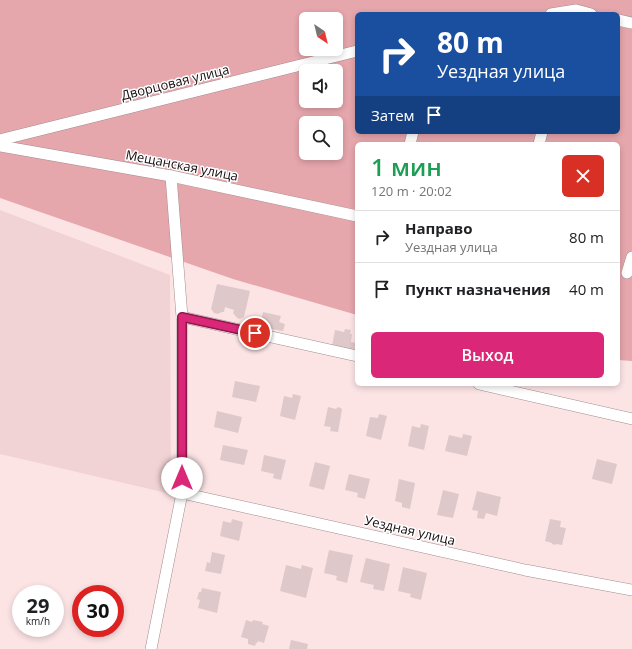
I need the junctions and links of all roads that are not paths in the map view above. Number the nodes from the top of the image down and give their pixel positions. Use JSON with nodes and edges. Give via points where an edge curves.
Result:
{"nodes":[{"id":1,"x":620,"y":20,"type":"edge"},
{"id":2,"x":632,"y":23,"type":"edge"},
{"id":3,"x":355,"y":51,"type":"edge"},
{"id":4,"x":0,"y":140,"type":"edge"},
{"id":5,"x":0,"y":146,"type":"edge"},
{"id":6,"x":171,"y":176,"type":"junction"},
{"id":7,"x":355,"y":216,"type":"edge"},
{"id":8,"x":632,"y":257,"type":"edge"},
{"id":9,"x":626,"y":273,"type":"edge"},
{"id":10,"x":182,"y":317,"type":"junction"},
{"id":11,"x":355,"y":356,"type":"edge"},
{"id":12,"x":488,"y":386,"type":"edge"},
{"id":13,"x":632,"y":419,"type":"edge"},
{"id":14,"x":182,"y":493,"type":"junction"},
{"id":15,"x":632,"y":590,"type":"edge"},
{"id":16,"x":151,"y":649,"type":"edge"}],
"edges":[{"from":1,"to":2,"type":"street"},
{"from":3,"to":4,"type":"street","name":"Дворцовая улица"},
{"from":5,"to":6,"type":"street","name":"Мещанская улица"},
{"from":6,"to":7,"type":"street","name":"Мещанская улица"},
{"from":6,"to":10,"type":"street"},
{"from":8,"to":9,"type":"street"},
{"from":10,"to":11,"type":"street"},
{"from":10,"to":14,"type":"street"},
{"from":12,"to":13,"type":"street"},
{"from":14,"to":15,"type":"street","name":"Уездная улица","via":[[525,570]]},
{"from":14,"to":16,"type":"street"}]}
